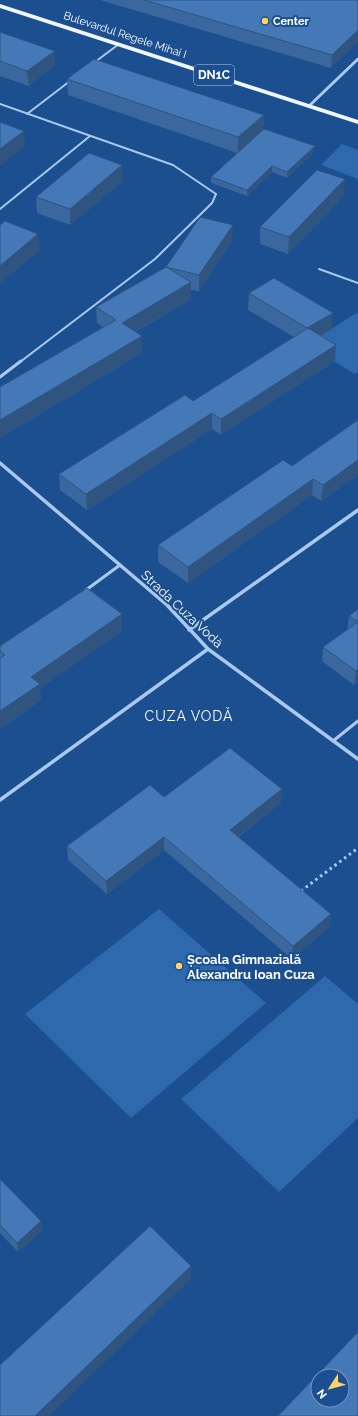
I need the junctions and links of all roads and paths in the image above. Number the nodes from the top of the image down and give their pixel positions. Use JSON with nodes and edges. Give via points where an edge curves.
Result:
{"nodes":[{"id":1,"x":0,"y":6,"type":"edge"},
{"id":2,"x":119,"y":44,"type":"junction"},
{"id":3,"x":358,"y":59,"type":"edge"},
{"id":4,"x":91,"y":65,"type":"edge"},
{"id":5,"x":74,"y":78,"type":"edge"},
{"id":6,"x":0,"y":104,"type":"edge"},
{"id":7,"x":309,"y":106,"type":"junction"},
{"id":8,"x":27,"y":114,"type":"junction"},
{"id":9,"x":358,"y":122,"type":"edge"},
{"id":10,"x":90,"y":136,"type":"junction"},
{"id":11,"x":0,"y":209,"type":"edge"},
{"id":12,"x":319,"y":269,"type":"dead end"},
{"id":13,"x":358,"y":283,"type":"edge"},
{"id":14,"x":0,"y":377,"type":"edge"},
{"id":15,"x":0,"y":463,"type":"edge"},
{"id":16,"x":358,"y":510,"type":"edge"},
{"id":17,"x":120,"y":565,"type":"junction"},
{"id":18,"x":82,"y":594,"type":"edge"},
{"id":19,"x":189,"y":630,"type":"junction"},
{"id":20,"x":208,"y":649,"type":"junction"},
{"id":21,"x":358,"y":721,"type":"edge"},
{"id":22,"x":333,"y":741,"type":"junction"},
{"id":23,"x":358,"y":759,"type":"edge"},
{"id":24,"x":0,"y":800,"type":"edge"},
{"id":25,"x":358,"y":848,"type":"edge"},
{"id":26,"x":299,"y":892,"type":"edge"}],
"edges":[{"from":1,"to":2,"type":"main road","name":"Bulevardul Regele Mihai I","number":"DN1C"},
{"from":2,"to":4,"type":"lane"},
{"from":2,"to":7,"type":"main road","name":"Bulevardul Regele Mihai I","number":"DN1C"},
{"from":3,"to":7,"type":"street"},
{"from":5,"to":8,"type":"lane"},
{"from":6,"to":8,"type":"lane"},
{"from":7,"to":9,"type":"main road","name":"Bulevardul Regele Mihai I","number":"DN1C"},
{"from":8,"to":10,"type":"lane"},
{"from":10,"to":11,"type":"lane"},
{"from":10,"to":14,"type":"lane","via":[[173,165],[216,194],[212,203],[155,259]]},
{"from":12,"to":13,"type":"lane"},
{"from":15,"to":17,"type":"street","name":"Strada Cuza Vodă"},
{"from":16,"to":19,"type":"street"},
{"from":17,"to":18,"type":"lane"},
{"from":17,"to":19,"type":"street","name":"Strada Cuza Vodă","via":[[167,605]]},
{"from":19,"to":20,"type":"street","name":"Strada Cuza Vodă"},
{"from":20,"to":22,"type":"street","name":"Strada Cuza Vodă"},
{"from":20,"to":24,"type":"street"},
{"from":21,"to":22,"type":"lane"},
{"from":22,"to":23,"type":"street","name":"Strada Cuza Vodă"},
{"from":25,"to":26,"type":"path"}]}
